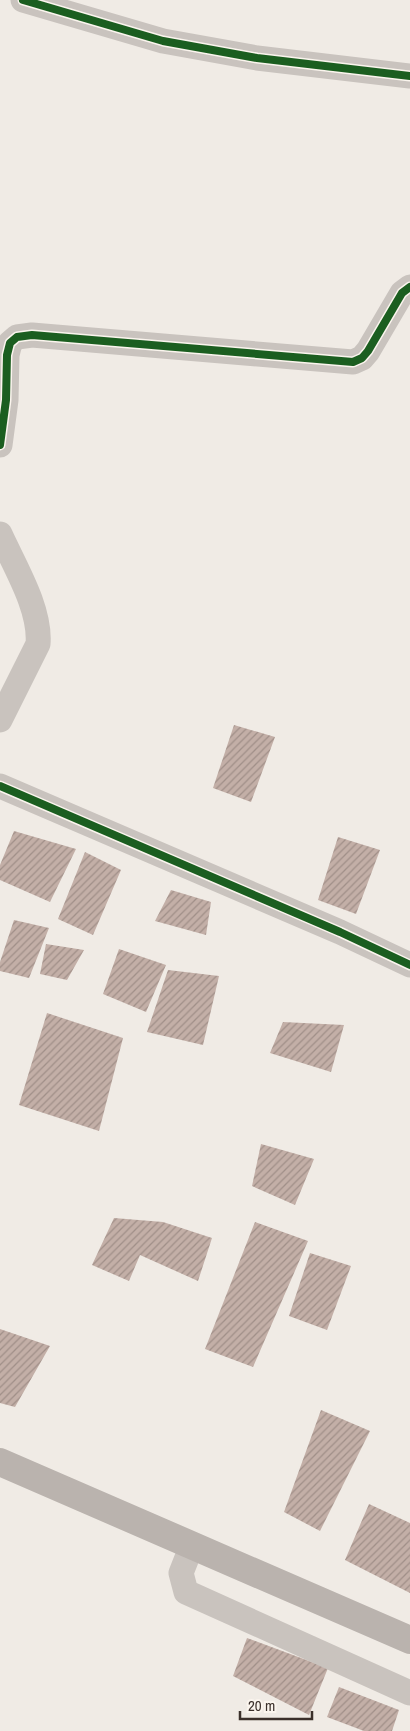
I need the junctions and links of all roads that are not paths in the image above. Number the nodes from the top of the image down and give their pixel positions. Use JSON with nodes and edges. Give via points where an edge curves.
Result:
{"nodes":[{"id":1,"x":23,"y":0,"type":"edge"},
{"id":2,"x":410,"y":76,"type":"edge"},
{"id":3,"x":410,"y":286,"type":"edge"},
{"id":4,"x":0,"y":445,"type":"edge"},
{"id":5,"x":0,"y":534,"type":"edge"},
{"id":6,"x":0,"y":720,"type":"edge"},
{"id":7,"x":0,"y":786,"type":"edge"},
{"id":8,"x":410,"y":965,"type":"edge"},
{"id":9,"x":0,"y":1462,"type":"edge"},
{"id":10,"x":192,"y":1545,"type":"junction"},
{"id":11,"x":410,"y":1640,"type":"edge"},
{"id":12,"x":410,"y":1693,"type":"edge"}],
"edges":[{"from":1,"to":2,"type":"street","via":[[163,41],[257,58]]},
{"from":3,"to":4,"type":"street","via":[[402,293],[368,351],[353,362],[32,335],[17,337],[10,343],[7,355],[5,414]]},
{"from":5,"to":6,"type":"street","via":[[36,616],[39,634],[38,644]]},
{"from":7,"to":8,"type":"street"},
{"from":9,"to":10,"type":"main road"},
{"from":10,"to":11,"type":"main road"},
{"from":10,"to":12,"type":"street","via":[[181,1573],[186,1592]]}]}
